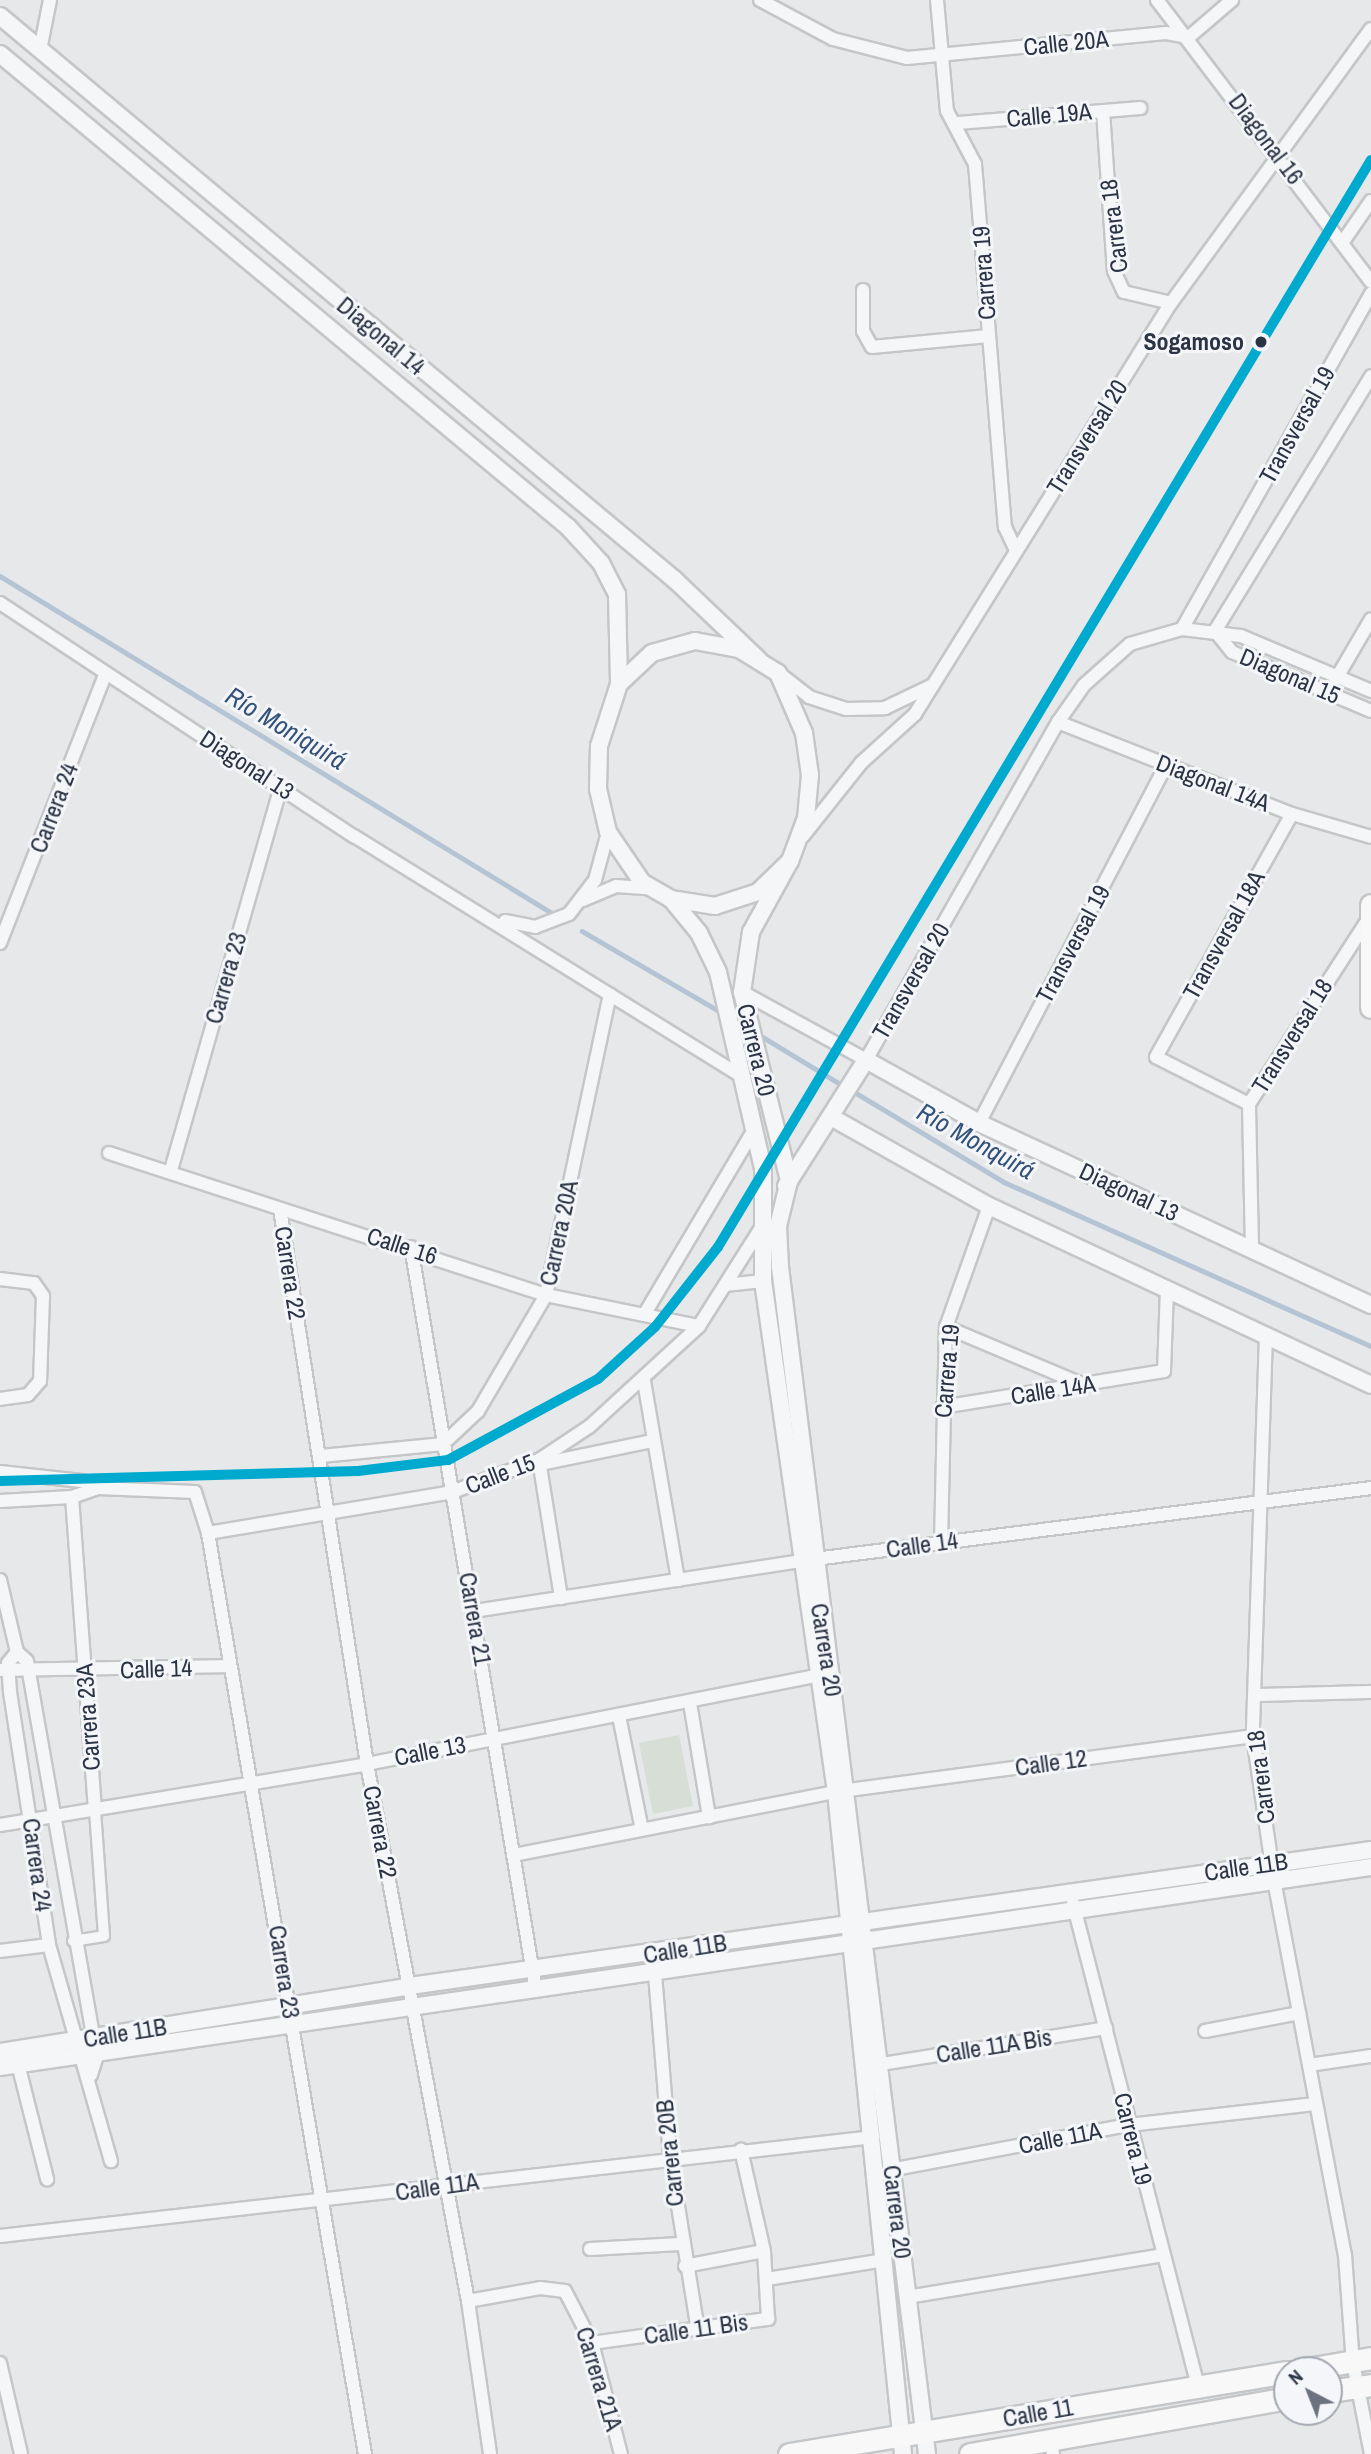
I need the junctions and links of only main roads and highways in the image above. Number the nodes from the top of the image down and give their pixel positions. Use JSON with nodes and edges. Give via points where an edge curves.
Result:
{"nodes":[{"id":1,"x":1370,"y":912,"type":"edge"},
{"id":2,"x":1371,"y":1007,"type":"edge"},
{"id":3,"x":1366,"y":2361,"type":"edge"},
{"id":4,"x":1343,"y":2364,"type":"edge"},
{"id":5,"x":1273,"y":2374,"type":"edge"},
{"id":6,"x":1364,"y":2385,"type":"edge"},
{"id":7,"x":1343,"y":2389,"type":"edge"},
{"id":8,"x":1273,"y":2401,"type":"edge"},
{"id":9,"x":926,"y":2444,"type":"edge"},
{"id":10,"x":902,"y":2445,"type":"edge"},
{"id":11,"x":1052,"y":2447,"type":"edge"},
{"id":12,"x":789,"y":2454,"type":"edge"},
{"id":13,"x":970,"y":2454,"type":"edge"}],
"edges":[{"from":1,"to":2,"type":"main road"},
{"from":3,"to":4,"type":"main road"},
{"from":5,"to":9,"type":"main road","name":"Calle 11","via":[[1198,2384]]},
{"from":6,"to":7,"type":"main road"},
{"from":8,"to":11,"type":"main road","name":"Calle 11"},
{"from":9,"to":10,"type":"main road","name":"Calle 11"},
{"from":10,"to":12,"type":"main road","name":"Calle 11"},
{"from":11,"to":13,"type":"main road","name":"Calle 11"}]}
